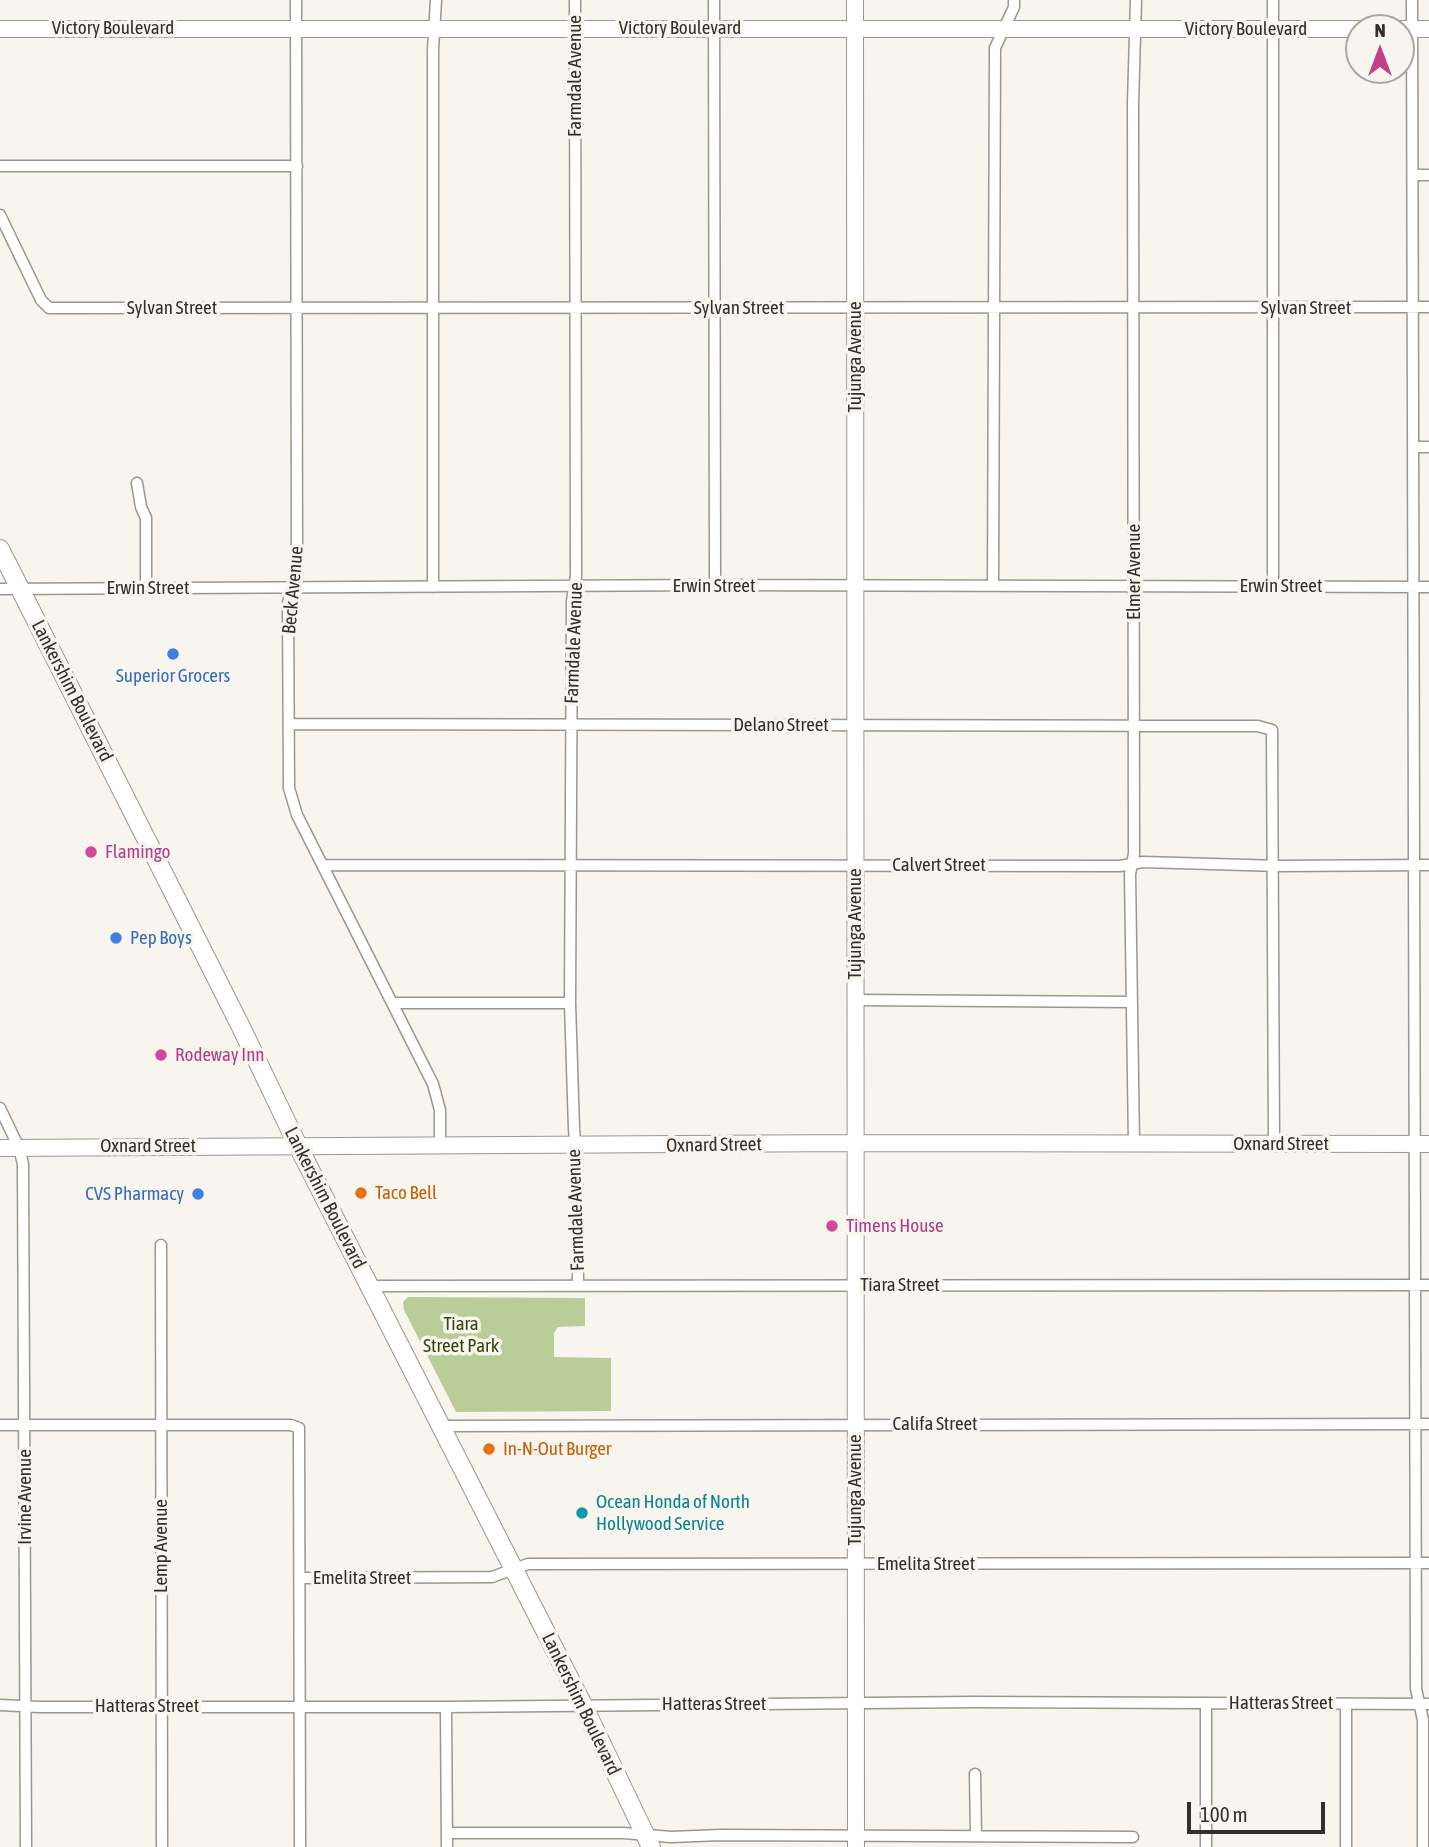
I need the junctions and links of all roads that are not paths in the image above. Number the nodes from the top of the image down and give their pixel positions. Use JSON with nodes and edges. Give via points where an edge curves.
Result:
{"nodes":[{"id":1,"x":296,"y":0,"type":"edge"},
{"id":2,"x":436,"y":0,"type":"edge"},
{"id":3,"x":575,"y":0,"type":"edge"},
{"id":4,"x":714,"y":0,"type":"edge"},
{"id":5,"x":855,"y":0,"type":"edge"},
{"id":6,"x":1014,"y":0,"type":"edge"},
{"id":7,"x":1136,"y":0,"type":"edge"},
{"id":8,"x":1273,"y":0,"type":"edge"},
{"id":9,"x":296,"y":28,"type":"junction"},
{"id":10,"x":434,"y":28,"type":"junction"},
{"id":11,"x":575,"y":28,"type":"junction"},
{"id":12,"x":714,"y":28,"type":"junction"},
{"id":13,"x":855,"y":28,"type":"junction"},
{"id":14,"x":1135,"y":28,"type":"junction"},
{"id":15,"x":0,"y":29,"type":"edge"},
{"id":16,"x":1005,"y":29,"type":"junction"},
{"id":17,"x":1272,"y":29,"type":"junction"},
{"id":18,"x":1345,"y":29,"type":"edge"},
{"id":19,"x":1414,"y":84,"type":"edge"},
{"id":20,"x":0,"y":166,"type":"edge"},
{"id":21,"x":297,"y":166,"type":"junction"},
{"id":22,"x":1413,"y":175,"type":"junction"},
{"id":23,"x":1429,"y":175,"type":"edge"},
{"id":24,"x":0,"y":215,"type":"edge"},
{"id":25,"x":715,"y":307,"type":"junction"},
{"id":26,"x":994,"y":307,"type":"junction"},
{"id":27,"x":1414,"y":307,"type":"junction"},
{"id":28,"x":1429,"y":307,"type":"edge"},
{"id":29,"x":575,"y":308,"type":"junction"},
{"id":30,"x":855,"y":308,"type":"junction"},
{"id":31,"x":1134,"y":308,"type":"junction"},
{"id":32,"x":1273,"y":308,"type":"junction"},
{"id":33,"x":297,"y":309,"type":"junction"},
{"id":34,"x":433,"y":309,"type":"junction"},
{"id":35,"x":1414,"y":447,"type":"junction"},
{"id":36,"x":1429,"y":447,"type":"edge"},
{"id":37,"x":137,"y":483,"type":"dead end"},
{"id":38,"x":0,"y":549,"type":"edge"},
{"id":39,"x":715,"y":586,"type":"junction"},
{"id":40,"x":855,"y":586,"type":"junction"},
{"id":41,"x":993,"y":586,"type":"junction"},
{"id":42,"x":1135,"y":586,"type":"junction"},
{"id":43,"x":1273,"y":586,"type":"junction"},
{"id":44,"x":293,"y":587,"type":"junction"},
{"id":45,"x":433,"y":587,"type":"junction"},
{"id":46,"x":574,"y":587,"type":"junction"},
{"id":47,"x":1415,"y":587,"type":"junction"},
{"id":48,"x":1429,"y":587,"type":"edge"},
{"id":49,"x":146,"y":588,"type":"junction"},
{"id":50,"x":0,"y":589,"type":"edge"},
{"id":51,"x":21,"y":589,"type":"junction"},
{"id":52,"x":289,"y":724,"type":"junction"},
{"id":53,"x":572,"y":725,"type":"junction"},
{"id":54,"x":855,"y":725,"type":"junction"},
{"id":55,"x":1134,"y":726,"type":"junction"},
{"id":56,"x":570,"y":864,"type":"junction"},
{"id":57,"x":1132,"y":864,"type":"junction"},
{"id":58,"x":323,"y":865,"type":"junction"},
{"id":59,"x":855,"y":865,"type":"junction"},
{"id":60,"x":1271,"y":865,"type":"junction"},
{"id":61,"x":1429,"y":865,"type":"edge"},
{"id":62,"x":1414,"y":866,"type":"junction"},
{"id":63,"x":855,"y":1000,"type":"junction"},
{"id":64,"x":1131,"y":1002,"type":"junction"},
{"id":65,"x":393,"y":1003,"type":"junction"},
{"id":66,"x":570,"y":1003,"type":"junction"},
{"id":67,"x":0,"y":1108,"type":"edge"},
{"id":68,"x":854,"y":1143,"type":"junction"},
{"id":69,"x":1134,"y":1144,"type":"junction"},
{"id":70,"x":1274,"y":1144,"type":"junction"},
{"id":71,"x":1422,"y":1144,"type":"edge"},
{"id":72,"x":298,"y":1146,"type":"junction"},
{"id":73,"x":440,"y":1146,"type":"junction"},
{"id":74,"x":574,"y":1146,"type":"junction"},
{"id":75,"x":0,"y":1147,"type":"edge"},
{"id":76,"x":19,"y":1147,"type":"junction"},
{"id":77,"x":161,"y":1245,"type":"dead end"},
{"id":78,"x":1416,"y":1284,"type":"junction"},
{"id":79,"x":855,"y":1285,"type":"junction"},
{"id":80,"x":1429,"y":1285,"type":"edge"},
{"id":81,"x":370,"y":1286,"type":"junction"},
{"id":82,"x":578,"y":1286,"type":"junction"},
{"id":83,"x":1416,"y":1424,"type":"junction"},
{"id":84,"x":1429,"y":1424,"type":"edge"},
{"id":85,"x":0,"y":1425,"type":"edge"},
{"id":86,"x":25,"y":1425,"type":"junction"},
{"id":87,"x":161,"y":1425,"type":"junction"},
{"id":88,"x":856,"y":1425,"type":"junction"},
{"id":89,"x":440,"y":1426,"type":"junction"},
{"id":90,"x":1416,"y":1563,"type":"junction"},
{"id":91,"x":1429,"y":1563,"type":"edge"},
{"id":92,"x":855,"y":1564,"type":"junction"},
{"id":93,"x":512,"y":1569,"type":"junction"},
{"id":94,"x":300,"y":1578,"type":"junction"},
{"id":95,"x":855,"y":1703,"type":"junction"},
{"id":96,"x":1206,"y":1703,"type":"junction"},
{"id":97,"x":0,"y":1704,"type":"edge"},
{"id":98,"x":1346,"y":1704,"type":"junction"},
{"id":99,"x":1424,"y":1704,"type":"edge"},
{"id":100,"x":25,"y":1705,"type":"junction"},
{"id":101,"x":583,"y":1705,"type":"junction"},
{"id":102,"x":162,"y":1706,"type":"junction"},
{"id":103,"x":300,"y":1707,"type":"junction"},
{"id":104,"x":446,"y":1707,"type":"junction"},
{"id":105,"x":975,"y":1774,"type":"dead end"},
{"id":106,"x":447,"y":1833,"type":"junction"},
{"id":107,"x":975,"y":1836,"type":"junction"},
{"id":108,"x":1133,"y":1837,"type":"dead end"},
{"id":109,"x":648,"y":1841,"type":"edge"},
{"id":110,"x":856,"y":1841,"type":"edge"},
{"id":111,"x":26,"y":1847,"type":"edge"},
{"id":112,"x":162,"y":1847,"type":"edge"},
{"id":113,"x":300,"y":1847,"type":"edge"},
{"id":114,"x":447,"y":1847,"type":"edge"},
{"id":115,"x":1206,"y":1847,"type":"edge"},
{"id":116,"x":1346,"y":1847,"type":"edge"},
{"id":117,"x":1423,"y":1847,"type":"edge"}],
"edges":[{"from":1,"to":9,"type":"street","name":"Beck Avenue"},
{"from":2,"to":10,"type":"street"},
{"from":3,"to":11,"type":"street","name":"Farmdale Avenue"},
{"from":4,"to":12,"type":"street"},
{"from":5,"to":13,"type":"main road","name":"Tujunga Avenue"},
{"from":6,"to":16,"type":"street"},
{"from":7,"to":14,"type":"street","name":"Elmer Avenue"},
{"from":8,"to":17,"type":"street"},
{"from":9,"to":10,"type":"main road","name":"Victory Boulevard"},
{"from":9,"to":15,"type":"main road","name":"Victory Boulevard"},
{"from":9,"to":21,"type":"street","name":"Beck Avenue"},
{"from":10,"to":11,"type":"main road","name":"Victory Boulevard"},
{"from":10,"to":34,"type":"street"},
{"from":11,"to":12,"type":"main road","name":"Victory Boulevard"},
{"from":11,"to":29,"type":"street","name":"Farmdale Avenue"},
{"from":12,"to":13,"type":"main road","name":"Victory Boulevard"},
{"from":12,"to":25,"type":"street"},
{"from":13,"to":16,"type":"main road","name":"Victory Boulevard"},
{"from":13,"to":30,"type":"main road","name":"Tujunga Avenue"},
{"from":14,"to":16,"type":"main road","name":"Victory Boulevard"},
{"from":14,"to":17,"type":"main road","name":"Victory Boulevard"},
{"from":14,"to":31,"type":"street","name":"Elmer Avenue"},
{"from":16,"to":26,"type":"street","via":[[995,48]]},
{"from":17,"to":18,"type":"main road","name":"Victory Boulevard"},
{"from":17,"to":32,"type":"street"},
{"from":19,"to":22,"type":"street"},
{"from":20,"to":21,"type":"street"},
{"from":21,"to":33,"type":"street","name":"Beck Avenue"},
{"from":22,"to":23,"type":"street"},
{"from":22,"to":27,"type":"street"},
{"from":24,"to":33,"type":"street","name":"Sylvan Street","via":[[49,308]]},
{"from":25,"to":29,"type":"street","name":"Sylvan Street"},
{"from":25,"to":30,"type":"street","name":"Sylvan Street"},
{"from":25,"to":39,"type":"street"},
{"from":26,"to":30,"type":"street","name":"Sylvan Street"},
{"from":26,"to":31,"type":"street","name":"Sylvan Street"},
{"from":26,"to":41,"type":"street"},
{"from":27,"to":28,"type":"street","name":"Sylvan Street"},
{"from":27,"to":32,"type":"street","name":"Sylvan Street"},
{"from":27,"to":35,"type":"street"},
{"from":29,"to":34,"type":"street","name":"Sylvan Street"},
{"from":29,"to":46,"type":"street","name":"Farmdale Avenue"},
{"from":30,"to":40,"type":"main road","name":"Tujunga Avenue"},
{"from":31,"to":32,"type":"street","name":"Sylvan Street"},
{"from":31,"to":42,"type":"street","name":"Elmer Avenue"},
{"from":32,"to":43,"type":"street"},
{"from":33,"to":34,"type":"street","name":"Sylvan Street"},
{"from":33,"to":44,"type":"street","name":"Beck Avenue","via":[[297,573]]},
{"from":34,"to":45,"type":"street"},
{"from":35,"to":36,"type":"street"},
{"from":35,"to":47,"type":"street"},
{"from":37,"to":49,"type":"street","via":[[146,518]]},
{"from":38,"to":51,"type":"main road","name":"Lankershim Boulevard"},
{"from":39,"to":40,"type":"street","name":"Erwin Street"},
{"from":39,"to":46,"type":"street","name":"Erwin Street"},
{"from":40,"to":41,"type":"street","name":"Erwin Street"},
{"from":40,"to":54,"type":"main road","name":"Tujunga Avenue"},
{"from":41,"to":42,"type":"street","name":"Erwin Street"},
{"from":42,"to":43,"type":"street","name":"Erwin Street"},
{"from":42,"to":55,"type":"street","name":"Elmer Avenue"},
{"from":43,"to":47,"type":"street","name":"Erwin Street"},
{"from":44,"to":45,"type":"street","name":"Erwin Street"},
{"from":44,"to":49,"type":"street","name":"Erwin Street"},
{"from":44,"to":52,"type":"street","name":"Beck Avenue","via":[[288,603]]},
{"from":45,"to":46,"type":"street","name":"Erwin Street"},
{"from":46,"to":53,"type":"street","name":"Farmdale Avenue"},
{"from":47,"to":48,"type":"street","name":"Erwin Street"},
{"from":47,"to":62,"type":"street"},
{"from":49,"to":51,"type":"street","name":"Erwin Street"},
{"from":50,"to":51,"type":"street","name":"Erwin Street"},
{"from":51,"to":72,"type":"main road","name":"Lankershim Boulevard"},
{"from":52,"to":53,"type":"street","name":"Delano Street"},
{"from":52,"to":58,"type":"street","name":"Beck Avenue","via":[[289,789]]},
{"from":53,"to":54,"type":"street","name":"Delano Street"},
{"from":53,"to":56,"type":"street","name":"Farmdale Avenue"},
{"from":54,"to":55,"type":"street","name":"Delano Street"},
{"from":54,"to":59,"type":"main road","name":"Tujunga Avenue"},
{"from":55,"to":57,"type":"street","name":"Elmer Avenue"},
{"from":55,"to":60,"type":"street","name":"Delano Street","via":[[1258,726],[1272,730]]},
{"from":56,"to":58,"type":"street","name":"Calvert Street"},
{"from":56,"to":59,"type":"street","name":"Calvert Street"},
{"from":56,"to":66,"type":"street","name":"Farmdale Avenue"},
{"from":57,"to":59,"type":"street","name":"Calvert Street"},
{"from":57,"to":60,"type":"street","name":"Calvert Street"},
{"from":57,"to":64,"type":"street","name":"Elmer Avenue"},
{"from":58,"to":65,"type":"street","name":"Beck Avenue"},
{"from":59,"to":63,"type":"main road","name":"Tujunga Avenue"},
{"from":60,"to":62,"type":"street","name":"Calvert Street"},
{"from":60,"to":70,"type":"street"},
{"from":61,"to":62,"type":"street","name":"Calvert Street"},
{"from":62,"to":71,"type":"street"},
{"from":63,"to":64,"type":"street"},
{"from":63,"to":68,"type":"main road","name":"Tujunga Avenue"},
{"from":64,"to":69,"type":"street","name":"Elmer Avenue"},
{"from":65,"to":66,"type":"street"},
{"from":65,"to":73,"type":"street","name":"Beck Avenue","via":[[433,1084],[440,1110]]},
{"from":66,"to":74,"type":"street","name":"Farmdale Avenue"},
{"from":67,"to":76,"type":"street","name":"Irvine Avenue"},
{"from":68,"to":69,"type":"main road","name":"Oxnard Street"},
{"from":68,"to":74,"type":"main road","name":"Oxnard Street"},
{"from":68,"to":79,"type":"main road","name":"Tujunga Avenue"},
{"from":69,"to":70,"type":"main road","name":"Oxnard Street"},
{"from":70,"to":71,"type":"main road","name":"Oxnard Street"},
{"from":71,"to":78,"type":"street"},
{"from":72,"to":73,"type":"main road","name":"Oxnard Street"},
{"from":72,"to":76,"type":"main road","name":"Oxnard Street"},
{"from":72,"to":81,"type":"main road","name":"Lankershim Boulevard"},
{"from":73,"to":74,"type":"main road","name":"Oxnard Street"},
{"from":74,"to":82,"type":"street","name":"Farmdale Avenue"},
{"from":75,"to":76,"type":"main road","name":"Oxnard Street"},
{"from":76,"to":86,"type":"street","name":"Irvine Avenue","via":[[23,1164]]},
{"from":77,"to":87,"type":"street","name":"Lemp Avenue"},
{"from":78,"to":79,"type":"street","name":"Tiara Street"},
{"from":78,"to":80,"type":"street","name":"Tiara Street"},
{"from":78,"to":83,"type":"street"},
{"from":79,"to":82,"type":"street","name":"Tiara Street"},
{"from":79,"to":88,"type":"main road","name":"Tujunga Avenue"},
{"from":81,"to":82,"type":"street","name":"Tiara Street"},
{"from":81,"to":89,"type":"main road","name":"Lankershim Boulevard"},
{"from":83,"to":84,"type":"street","name":"Califa Street"},
{"from":83,"to":88,"type":"street","name":"Califa Street"},
{"from":83,"to":90,"type":"street"},
{"from":85,"to":86,"type":"street"},
{"from":86,"to":87,"type":"street"},
{"from":86,"to":100,"type":"street","name":"Irvine Avenue"},
{"from":87,"to":94,"type":"street","via":[[299,1428]]},
{"from":87,"to":102,"type":"street","name":"Lemp Avenue"},
{"from":88,"to":89,"type":"street","name":"Califa Street"},
{"from":88,"to":92,"type":"main road","name":"Tujunga Avenue"},
{"from":89,"to":93,"type":"main road","name":"Lankershim Boulevard"},
{"from":90,"to":91,"type":"street","name":"Emelita Street"},
{"from":90,"to":92,"type":"street","name":"Emelita Street"},
{"from":90,"to":99,"type":"street","via":[[1416,1689]]},
{"from":92,"to":93,"type":"street","name":"Emelita Street","via":[[528,1564]]},
{"from":92,"to":95,"type":"main road","name":"Tujunga Avenue"},
{"from":93,"to":94,"type":"street","name":"Emelita Street","via":[[488,1577]]},
{"from":93,"to":101,"type":"main road","name":"Lankershim Boulevard"},
{"from":94,"to":103,"type":"street"},
{"from":95,"to":96,"type":"street","name":"Hatteras Street"},
{"from":95,"to":101,"type":"street","name":"Hatteras Street"},
{"from":95,"to":110,"type":"main road","name":"Tujunga Avenue"},
{"from":96,"to":98,"type":"street","name":"Hatteras Street"},
{"from":96,"to":115,"type":"street"},
{"from":97,"to":100,"type":"street","name":"Hatteras Street"},
{"from":98,"to":99,"type":"street","name":"Hatteras Street"},
{"from":98,"to":116,"type":"street"},
{"from":99,"to":117,"type":"street"},
{"from":100,"to":102,"type":"street","name":"Hatteras Street"},
{"from":100,"to":111,"type":"street","name":"Irvine Avenue"},
{"from":101,"to":104,"type":"street","name":"Hatteras Street"},
{"from":101,"to":109,"type":"main road","name":"Lankershim Boulevard"},
{"from":102,"to":103,"type":"street","name":"Hatteras Street"},
{"from":102,"to":112,"type":"street","name":"Lemp Avenue"},
{"from":103,"to":104,"type":"street","name":"Hatteras Street"},
{"from":103,"to":113,"type":"street"},
{"from":104,"to":106,"type":"street"},
{"from":105,"to":107,"type":"street"},
{"from":106,"to":109,"type":"street"},
{"from":106,"to":114,"type":"street"},
{"from":107,"to":108,"type":"street"},
{"from":107,"to":110,"type":"street"},
{"from":109,"to":110,"type":"street","via":[[721,1835]]}]}
